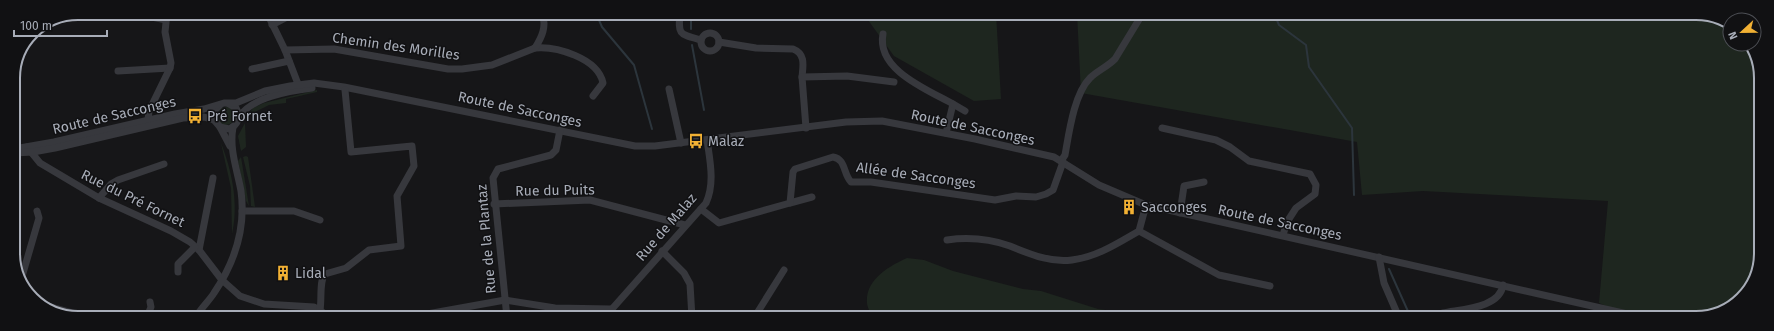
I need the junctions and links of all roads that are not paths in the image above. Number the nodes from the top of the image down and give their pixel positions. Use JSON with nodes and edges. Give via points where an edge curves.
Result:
{"nodes":[{"id":1,"x":166,"y":20,"type":"edge"},
{"id":2,"x":270,"y":20,"type":"edge"},
{"id":3,"x":282,"y":20,"type":"edge"},
{"id":4,"x":543,"y":20,"type":"edge"},
{"id":5,"x":679,"y":20,"type":"edge"},
{"id":6,"x":1139,"y":20,"type":"edge"},
{"id":7,"x":272,"y":25,"type":"junction"},
{"id":8,"x":883,"y":34,"type":"dead end"},
{"id":9,"x":700,"y":40,"type":"junction"},
{"id":10,"x":719,"y":42,"type":"junction"},
{"id":11,"x":535,"y":48,"type":"junction"},
{"id":12,"x":285,"y":50,"type":"junction"},
{"id":13,"x":289,"y":61,"type":"junction"},
{"id":14,"x":170,"y":68,"type":"junction"},
{"id":15,"x":252,"y":69,"type":"dead end"},
{"id":16,"x":118,"y":71,"type":"dead end"},
{"id":17,"x":802,"y":77,"type":"junction"},
{"id":18,"x":894,"y":82,"type":"dead end"},
{"id":19,"x":298,"y":84,"type":"junction"},
{"id":20,"x":305,"y":89,"type":"junction"},
{"id":21,"x":669,"y":89,"type":"dead end"},
{"id":22,"x":345,"y":90,"type":"junction"},
{"id":23,"x":354,"y":90,"type":"junction"},
{"id":24,"x":292,"y":92,"type":"junction"},
{"id":25,"x":593,"y":96,"type":"dead end"},
{"id":26,"x":228,"y":104,"type":"junction"},
{"id":27,"x":953,"y":104,"type":"junction"},
{"id":28,"x":220,"y":105,"type":"junction"},
{"id":29,"x":965,"y":111,"type":"dead end"},
{"id":30,"x":239,"y":117,"type":"junction"},
{"id":31,"x":148,"y":120,"type":"junction"},
{"id":32,"x":214,"y":120,"type":"junction"},
{"id":33,"x":233,"y":127,"type":"junction"},
{"id":34,"x":220,"y":128,"type":"junction"},
{"id":35,"x":806,"y":128,"type":"junction"},
{"id":36,"x":1162,"y":128,"type":"dead end"},
{"id":37,"x":560,"y":130,"type":"junction"},
{"id":38,"x":946,"y":133,"type":"junction"},
{"id":39,"x":707,"y":140,"type":"junction"},
{"id":40,"x":681,"y":143,"type":"junction"},
{"id":41,"x":20,"y":149,"type":"edge"},
{"id":42,"x":30,"y":150,"type":"junction"},
{"id":43,"x":232,"y":150,"type":"junction"},
{"id":44,"x":20,"y":152,"type":"edge"},
{"id":45,"x":1062,"y":162,"type":"junction"},
{"id":46,"x":164,"y":164,"type":"dead end"},
{"id":47,"x":213,"y":178,"type":"dead end"},
{"id":48,"x":1204,"y":182,"type":"dead end"},
{"id":49,"x":812,"y":197,"type":"dead end"},
{"id":50,"x":99,"y":198,"type":"junction"},
{"id":51,"x":790,"y":203,"type":"junction"},
{"id":52,"x":494,"y":204,"type":"junction"},
{"id":53,"x":1146,"y":204,"type":"junction"},
{"id":54,"x":701,"y":209,"type":"junction"},
{"id":55,"x":37,"y":211,"type":"dead end"},
{"id":56,"x":242,"y":211,"type":"junction"},
{"id":57,"x":1180,"y":213,"type":"junction"},
{"id":58,"x":320,"y":220,"type":"dead end"},
{"id":59,"x":685,"y":225,"type":"junction"},
{"id":60,"x":1139,"y":231,"type":"junction"},
{"id":61,"x":1283,"y":235,"type":"junction"},
{"id":62,"x":947,"y":240,"type":"dead end"},
{"id":63,"x":197,"y":248,"type":"junction"},
{"id":64,"x":662,"y":251,"type":"junction"},
{"id":65,"x":1379,"y":257,"type":"junction"},
{"id":66,"x":784,"y":270,"type":"dead end"},
{"id":67,"x":23,"y":272,"type":"edge"},
{"id":68,"x":178,"y":272,"type":"dead end"},
{"id":69,"x":222,"y":280,"type":"junction"},
{"id":70,"x":1503,"y":285,"type":"junction"},
{"id":71,"x":1270,"y":286,"type":"dead end"},
{"id":72,"x":505,"y":300,"type":"junction"},
{"id":73,"x":150,"y":302,"type":"dead end"},
{"id":74,"x":611,"y":309,"type":"joint"},
{"id":75,"x":320,"y":310,"type":"joint"},
{"id":76,"x":149,"y":311,"type":"edge"},
{"id":77,"x":200,"y":311,"type":"edge"},
{"id":78,"x":449,"y":311,"type":"edge"},
{"id":79,"x":506,"y":311,"type":"edge"},
{"id":80,"x":692,"y":311,"type":"edge"},
{"id":81,"x":758,"y":311,"type":"edge"},
{"id":82,"x":1396,"y":311,"type":"edge"},
{"id":83,"x":1452,"y":311,"type":"edge"},
{"id":84,"x":1615,"y":311,"type":"edge"}],
"edges":[{"from":1,"to":14,"type":"street","via":[[164,32]]},
{"from":2,"to":7,"type":"street"},
{"from":3,"to":7,"type":"street"},
{"from":4,"to":11,"type":"street","via":[[544,31]]},
{"from":5,"to":9,"type":"street","via":[[680,31],[686,36]]},
{"from":6,"to":45,"type":"street","via":[[1115,59],[1084,85]]},
{"from":7,"to":12,"type":"street"},
{"from":8,"to":27,"type":"street","via":[[882,47],[893,67],[905,77]]},
{"from":9,"to":10,"type":"street","via":[[711,33]]},
{"from":9,"to":10,"type":"street","via":[[703,48],[711,51],[715,50]]},
{"from":10,"to":17,"type":"street","via":[[798,51],[803,62]]},
{"from":11,"to":12,"type":"street","name":"Chemin des Morilles","via":[[492,65],[462,69],[448,69],[334,49]]},
{"from":11,"to":25,"type":"street","via":[[561,50],[588,62],[603,83]]},
{"from":12,"to":13,"type":"street"},
{"from":13,"to":15,"type":"street"},
{"from":13,"to":19,"type":"street"},
{"from":14,"to":16,"type":"street"},
{"from":14,"to":31,"type":"street","via":[[149,111]]},
{"from":17,"to":18,"type":"street","via":[[847,76]]},
{"from":17,"to":35,"type":"street"},
{"from":19,"to":20,"type":"street"},
{"from":19,"to":23,"type":"street","name":"Route de Sacconges","via":[[327,84]]},
{"from":19,"to":24,"type":"street"},
{"from":19,"to":26,"type":"street","name":"Route de Sacconges"},
{"from":20,"to":22,"type":"street","name":"Route de Sacconges","via":[[323,87]]},
{"from":20,"to":24,"type":"street","name":"Route de Sacconges"},
{"from":21,"to":40,"type":"street"},
{"from":22,"to":23,"type":"street","name":"Route de Sacconges"},
{"from":22,"to":75,"type":"street","via":[[351,152],[412,146],[414,166],[397,196],[401,246],[369,250],[346,268],[325,274],[321,281]]},
{"from":23,"to":37,"type":"street","name":"Route de Sacconges"},
{"from":24,"to":30,"type":"street","name":"Route de Sacconges","via":[[258,101]]},
{"from":26,"to":28,"type":"street"},
{"from":26,"to":30,"type":"street","via":[[236,108]]},
{"from":27,"to":29,"type":"street"},
{"from":27,"to":38,"type":"street"},
{"from":28,"to":31,"type":"street","name":"Route de Sacconges"},
{"from":28,"to":32,"type":"street","via":[[214,112]]},
{"from":30,"to":33,"type":"street"},
{"from":31,"to":42,"type":"street","name":"Route de Sacconges"},
{"from":32,"to":34,"type":"street"},
{"from":32,"to":42,"type":"street","name":"Route de Sacconges","via":[[204,117],[178,118]]},
{"from":33,"to":34,"type":"street"},
{"from":33,"to":43,"type":"street"},
{"from":34,"to":43,"type":"street"},
{"from":35,"to":38,"type":"street","name":"Route de Sacconges","via":[[882,121]]},
{"from":35,"to":39,"type":"street","name":"Route de Sacconges"},
{"from":36,"to":61,"type":"street","via":[[1216,140],[1249,161],[1310,174],[1316,185],[1315,194],[1296,208],[1287,222]]},
{"from":37,"to":40,"type":"street","name":"Route de Sacconges","via":[[635,146]]},
{"from":37,"to":52,"type":"street","name":"Rue de la Plantaz","via":[[556,150],[551,155],[502,168],[494,173]]},
{"from":38,"to":45,"type":"street","name":"Route de Sacconges","via":[[1054,157]]},
{"from":39,"to":40,"type":"street","name":"Route de Sacconges"},
{"from":39,"to":54,"type":"street","name":"Rue de Malaz","via":[[711,168],[710,190]]},
{"from":41,"to":42,"type":"street","name":"Route de Sacconges"},
{"from":42,"to":44,"type":"street","name":"Route de Sacconges"},
{"from":42,"to":50,"type":"street","name":"Rue du Pré Fornet","via":[[40,163]]},
{"from":43,"to":56,"type":"street","via":[[241,191]]},
{"from":45,"to":51,"type":"street","name":"Allée de Sacconges","via":[[1053,190],[1046,194],[995,200],[871,182],[851,182],[840,159],[833,157],[795,168]]},
{"from":45,"to":53,"type":"street","name":"Route de Sacconges","via":[[1099,185]]},
{"from":46,"to":50,"type":"street","via":[[118,180]]},
{"from":47,"to":63,"type":"street"},
{"from":48,"to":57,"type":"street","via":[[1184,186]]},
{"from":49,"to":51,"type":"street"},
{"from":50,"to":63,"type":"street","name":"Rue du Pré Fornet","via":[[171,230]]},
{"from":51,"to":54,"type":"street","via":[[719,223]]},
{"from":52,"to":59,"type":"street","name":"Rue du Puits","via":[[590,200]]},
{"from":52,"to":72,"type":"street","name":"Rue de la Plantaz"},
{"from":53,"to":57,"type":"street","name":"Route de Sacconges"},
{"from":53,"to":60,"type":"street"},
{"from":54,"to":59,"type":"street","name":"Rue de Malaz"},
{"from":55,"to":67,"type":"street","via":[[39,218]]},
{"from":56,"to":58,"type":"street","via":[[294,211]]},
{"from":56,"to":69,"type":"street","via":[[236,253]]},
{"from":57,"to":61,"type":"street","name":"Route de Sacconges"},
{"from":59,"to":64,"type":"street","name":"Rue de Malaz"},
{"from":60,"to":62,"type":"street","via":[[1095,255],[1071,261],[1044,259],[985,239]]},
{"from":60,"to":71,"type":"street","via":[[1220,275]]},
{"from":61,"to":65,"type":"street","name":"Route de Sacconges"},
{"from":63,"to":68,"type":"street","via":[[178,264]]},
{"from":63,"to":69,"type":"street","name":"Rue du Pré Fornet"},
{"from":64,"to":74,"type":"street","name":"Rue de Malaz"},
{"from":64,"to":80,"type":"street","via":[[684,273],[690,284]]},
{"from":65,"to":70,"type":"street","name":"Route de Sacconges"},
{"from":65,"to":82,"type":"street","via":[[1384,283]]},
{"from":66,"to":81,"type":"street"},
{"from":69,"to":75,"type":"street","name":"Rue du Pré Fornet","via":[[240,296],[257,303],[309,306]]},
{"from":69,"to":77,"type":"street"},
{"from":70,"to":83,"type":"street","via":[[1501,293],[1492,302]]},
{"from":70,"to":84,"type":"street","name":"Route de Sacconges"},
{"from":72,"to":74,"type":"street","via":[[555,308]]},
{"from":72,"to":78,"type":"street"},
{"from":72,"to":79,"type":"street","name":"Rue de la Plantaz"},
{"from":73,"to":76,"type":"street"}]}
